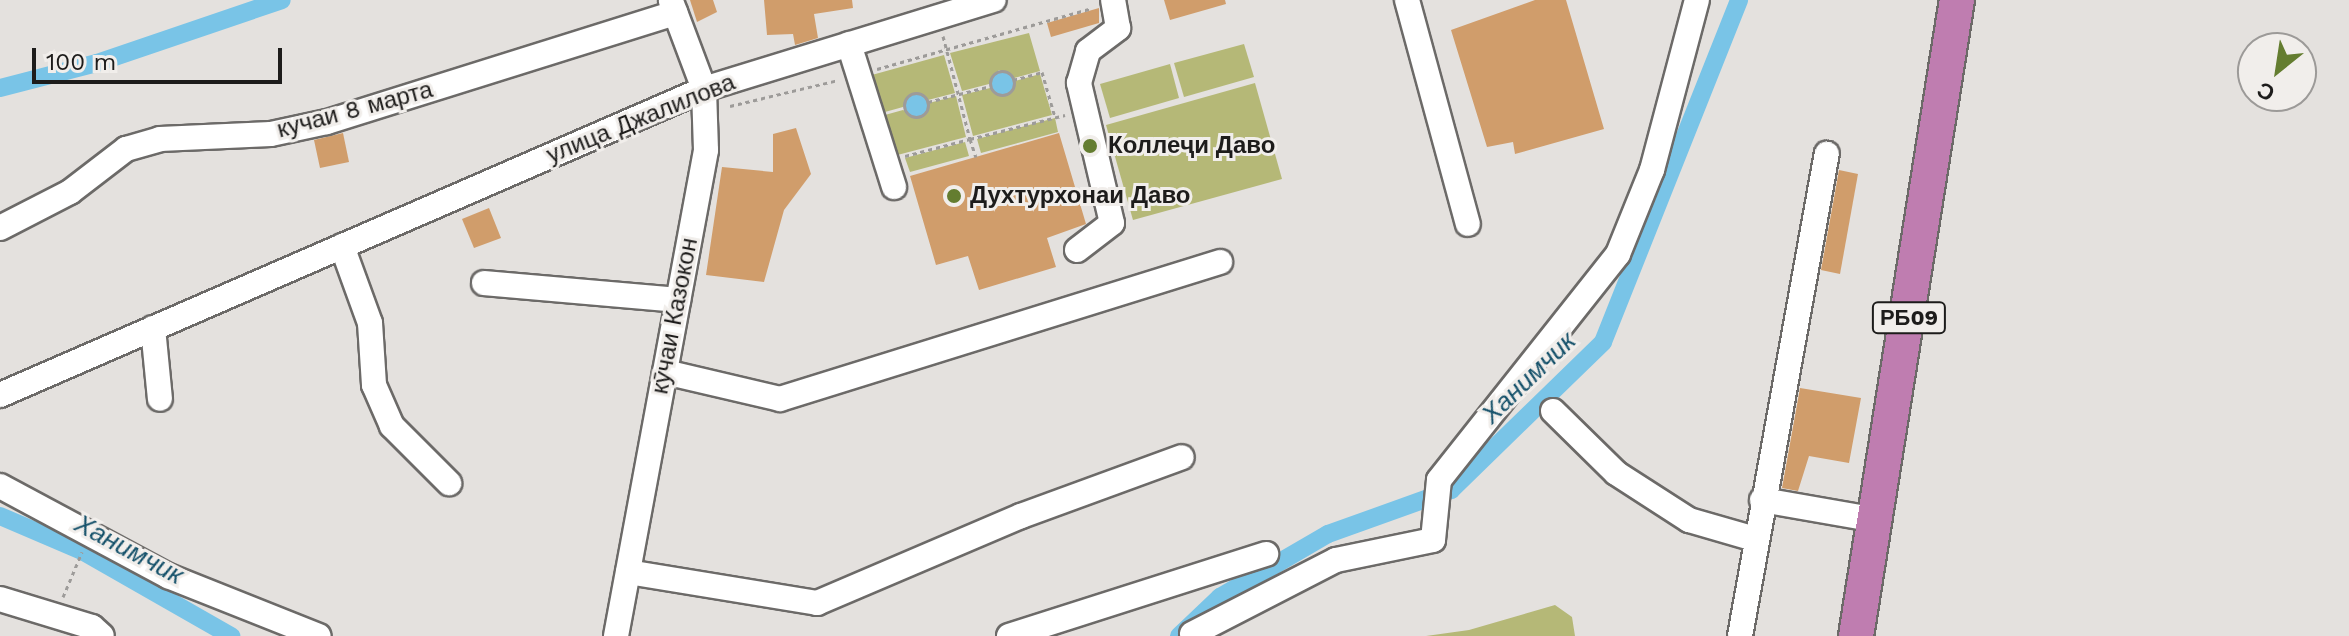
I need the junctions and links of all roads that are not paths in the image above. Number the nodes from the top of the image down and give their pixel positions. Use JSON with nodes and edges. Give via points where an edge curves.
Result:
{"nodes":[{"id":1,"x":994,"y":0,"type":"edge"},
{"id":2,"x":1407,"y":0,"type":"edge"},
{"id":3,"x":1697,"y":0,"type":"edge"},
{"id":4,"x":1957,"y":0,"type":"edge"},
{"id":5,"x":1113,"y":1,"type":"edge"},
{"id":6,"x":673,"y":6,"type":"edge"},
{"id":7,"x":849,"y":44,"type":"junction"},
{"id":8,"x":704,"y":89,"type":"junction"},
{"id":9,"x":1827,"y":154,"type":"dead end"},
{"id":10,"x":894,"y":187,"type":"dead end"},
{"id":11,"x":1468,"y":224,"type":"dead end"},
{"id":12,"x":0,"y":228,"type":"edge"},
{"id":13,"x":342,"y":246,"type":"junction"},
{"id":14,"x":1077,"y":250,"type":"dead end"},
{"id":15,"x":1220,"y":262,"type":"dead end"},
{"id":16,"x":484,"y":283,"type":"dead end"},
{"id":17,"x":678,"y":300,"type":"junction"},
{"id":18,"x":153,"y":328,"type":"junction"},
{"id":19,"x":665,"y":372,"type":"junction"},
{"id":20,"x":0,"y":395,"type":"edge"},
{"id":21,"x":160,"y":399,"type":"dead end"},
{"id":22,"x":1553,"y":411,"type":"dead end"},
{"id":23,"x":1182,"y":457,"type":"dead end"},
{"id":24,"x":449,"y":483,"type":"dead end"},
{"id":25,"x":0,"y":486,"type":"edge"},
{"id":26,"x":1762,"y":500,"type":"junction"},
{"id":27,"x":1877,"y":520,"type":"junction"},
{"id":28,"x":1755,"y":539,"type":"junction"},
{"id":29,"x":1266,"y":554,"type":"dead end"},
{"id":30,"x":628,"y":572,"type":"junction"},
{"id":31,"x":0,"y":599,"type":"edge"},
{"id":32,"x":1192,"y":634,"type":"dead end"},
{"id":33,"x":102,"y":635,"type":"edge"},
{"id":34,"x":319,"y":636,"type":"edge"},
{"id":35,"x":616,"y":636,"type":"edge"},
{"id":36,"x":1009,"y":636,"type":"edge"},
{"id":37,"x":1740,"y":636,"type":"edge"},
{"id":38,"x":1856,"y":636,"type":"edge"}],
"edges":[{"from":1,"to":7,"type":"street","name":"улица Джалилова"},
{"from":2,"to":11,"type":"street"},
{"from":3,"to":32,"type":"street","via":[[1652,170],[1618,254],[1439,480],[1433,540],[1336,560]]},
{"from":4,"to":27,"type":"highway","number":"РБ09"},
{"from":5,"to":14,"type":"street","via":[[1118,28],[1088,51],[1079,83],[1112,223]]},
{"from":6,"to":8,"type":"street","name":"кӯчаи Казокон"},
{"from":6,"to":12,"type":"street","name":"кучаи 8 марта","via":[[327,122],[271,134],[160,139],[126,149],[70,192]]},
{"from":7,"to":8,"type":"street","name":"улица Джалилова"},
{"from":7,"to":10,"type":"street"},
{"from":8,"to":13,"type":"street","name":"улица Джалилова"},
{"from":8,"to":17,"type":"street","name":"кӯчаи Казокон","via":[[706,150]]},
{"from":9,"to":26,"type":"street"},
{"from":13,"to":18,"type":"street","name":"улица Джалилова"},
{"from":13,"to":24,"type":"street","via":[[370,323],[374,385],[392,426]]},
{"from":15,"to":19,"type":"street","via":[[780,399]]},
{"from":16,"to":17,"type":"street"},
{"from":17,"to":19,"type":"street","name":"кӯчаи Казокон"},
{"from":18,"to":20,"type":"street","name":"улица Джалилова"},
{"from":18,"to":21,"type":"street"},
{"from":19,"to":30,"type":"street","name":"кӯчаи Казокон"},
{"from":22,"to":28,"type":"street","via":[[1616,473],[1689,520]]},
{"from":23,"to":30,"type":"street","via":[[1021,516],[817,603]]},
{"from":25,"to":34,"type":"street","via":[[168,576]]},
{"from":26,"to":27,"type":"street"},
{"from":26,"to":28,"type":"street"},
{"from":27,"to":38,"type":"highway","number":"РБ09"},
{"from":28,"to":37,"type":"street"},
{"from":29,"to":36,"type":"street"},
{"from":30,"to":35,"type":"street","name":"кӯчаи Казокон"},
{"from":31,"to":33,"type":"street"}]}
